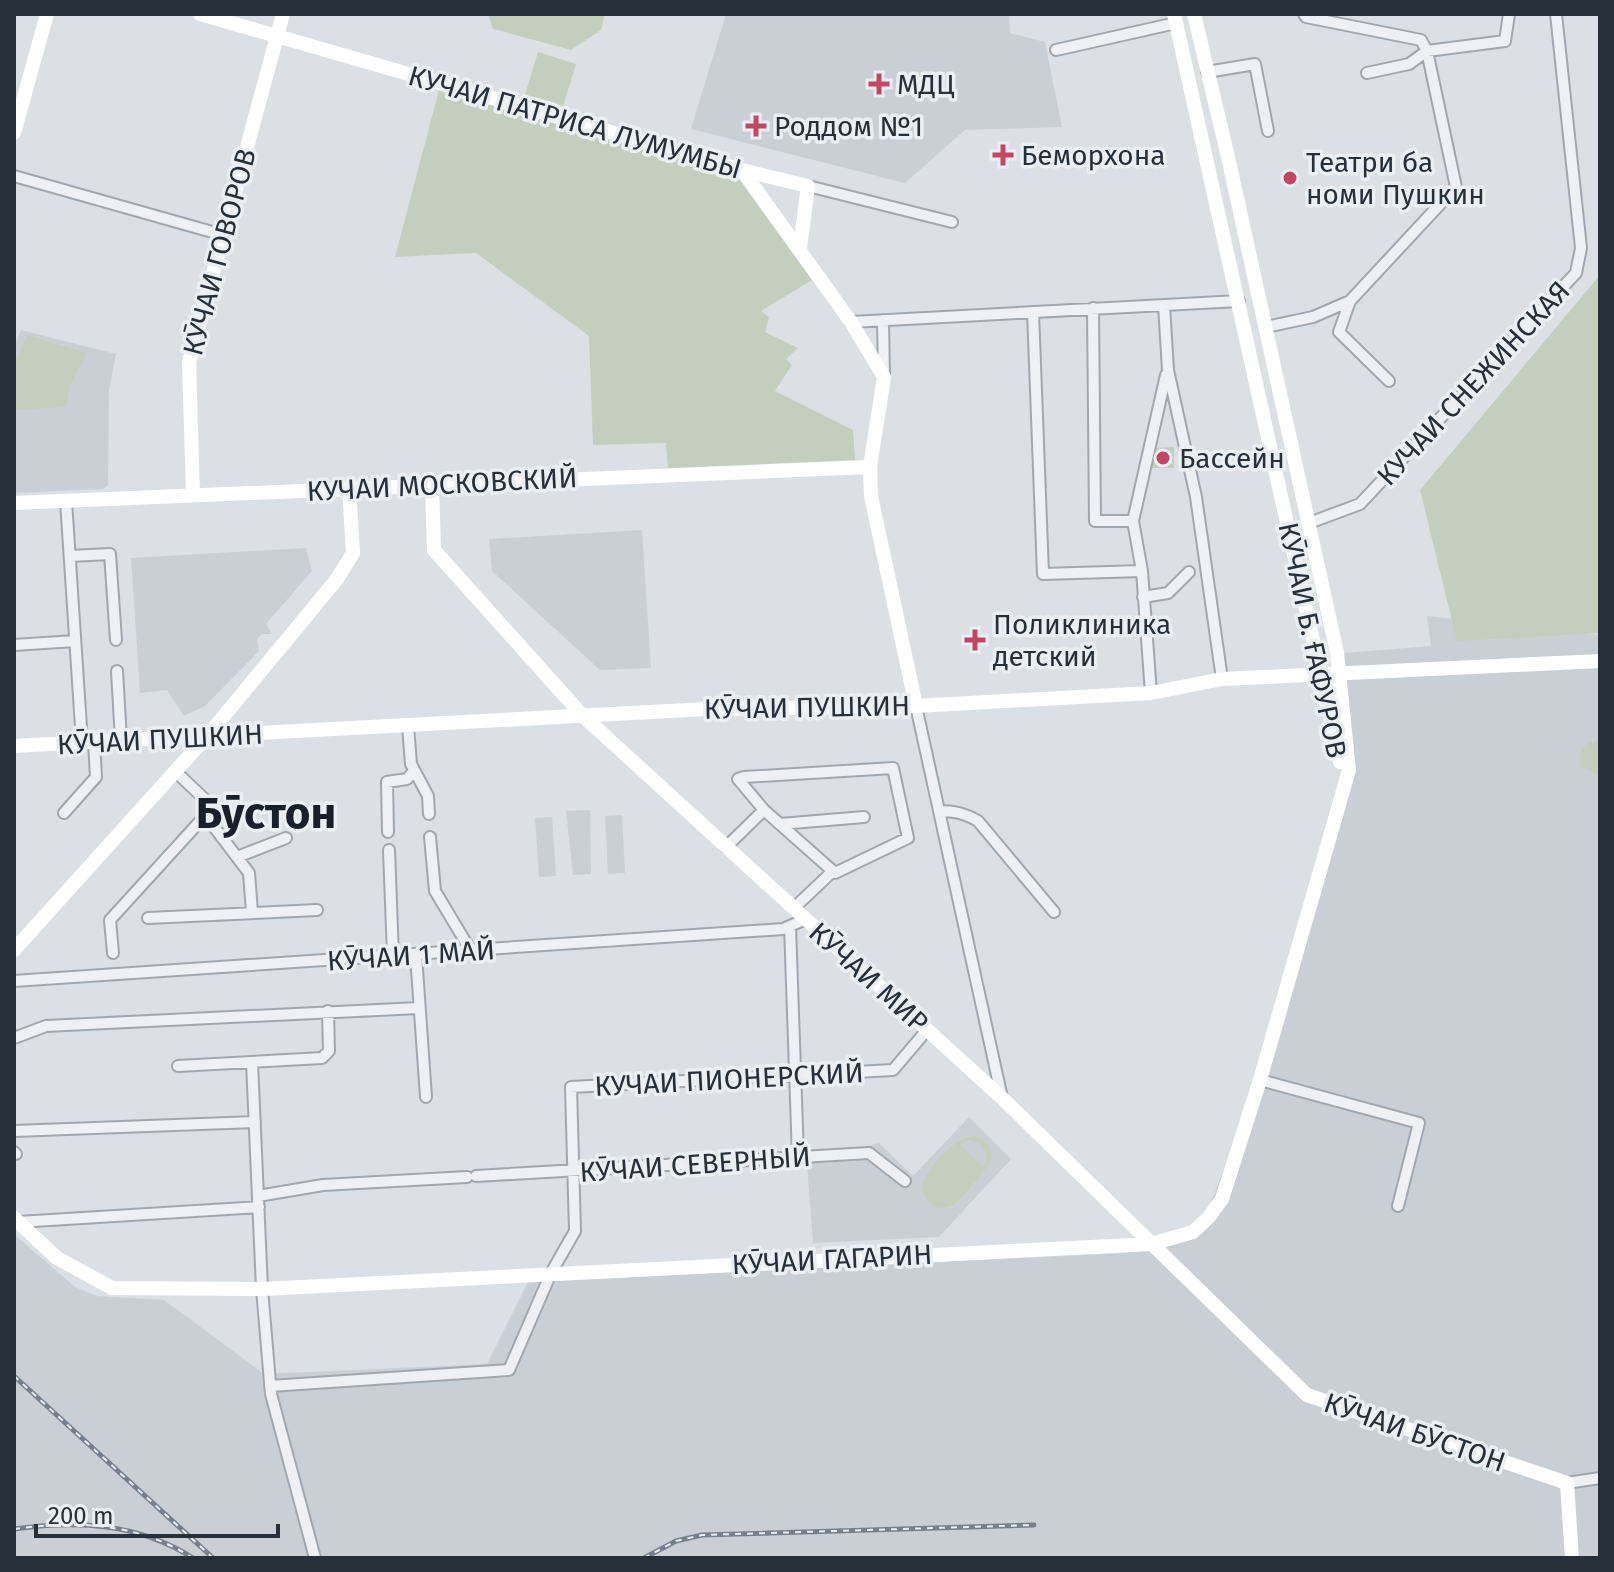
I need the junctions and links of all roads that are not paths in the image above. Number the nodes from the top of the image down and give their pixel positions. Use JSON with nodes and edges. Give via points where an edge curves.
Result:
{"nodes":[{"id":1,"x":47,"y":14,"type":"edge"},
{"id":2,"x":200,"y":14,"type":"edge"},
{"id":3,"x":283,"y":14,"type":"edge"},
{"id":4,"x":1194,"y":14,"type":"edge"},
{"id":5,"x":1304,"y":14,"type":"edge"},
{"id":6,"x":1509,"y":14,"type":"edge"},
{"id":7,"x":1556,"y":14,"type":"edge"},
{"id":8,"x":1175,"y":19,"type":"edge"},
{"id":9,"x":276,"y":36,"type":"junction"},
{"id":10,"x":1056,"y":50,"type":"dead end"},
{"id":11,"x":1427,"y":51,"type":"junction"},
{"id":12,"x":1207,"y":72,"type":"junction"},
{"id":13,"x":1367,"y":73,"type":"dead end"},
{"id":14,"x":1190,"y":77,"type":"junction"},
{"id":15,"x":1268,"y":131,"type":"dead end"},
{"id":16,"x":14,"y":133,"type":"edge"},
{"id":17,"x":742,"y":170,"type":"junction"},
{"id":18,"x":14,"y":176,"type":"edge"},
{"id":19,"x":808,"y":186,"type":"junction"},
{"id":20,"x":952,"y":222,"type":"dead end"},
{"id":21,"x":223,"y":235,"type":"junction"},
{"id":22,"x":800,"y":248,"type":"junction"},
{"id":23,"x":1239,"y":301,"type":"junction"},
{"id":24,"x":1350,"y":301,"type":"junction"},
{"id":25,"x":1164,"y":305,"type":"junction"},
{"id":26,"x":1093,"y":308,"type":"junction"},
{"id":27,"x":1033,"y":312,"type":"junction"},
{"id":28,"x":883,"y":320,"type":"junction"},
{"id":29,"x":851,"y":322,"type":"junction"},
{"id":30,"x":1266,"y":327,"type":"junction"},
{"id":31,"x":1168,"y":370,"type":"junction"},
{"id":32,"x":884,"y":377,"type":"junction"},
{"id":33,"x":1389,"y":381,"type":"dead end"},
{"id":34,"x":870,"y":467,"type":"junction"},
{"id":35,"x":432,"y":485,"type":"junction"},
{"id":36,"x":349,"y":489,"type":"junction"},
{"id":37,"x":1302,"y":490,"type":"junction"},
{"id":38,"x":1282,"y":494,"type":"junction"},
{"id":39,"x":193,"y":495,"type":"junction"},
{"id":40,"x":66,"y":501,"type":"junction"},
{"id":41,"x":14,"y":503,"type":"edge"},
{"id":42,"x":1133,"y":521,"type":"junction"},
{"id":43,"x":1309,"y":523,"type":"junction"},
{"id":44,"x":70,"y":556,"type":"junction"},
{"id":45,"x":1142,"y":571,"type":"junction"},
{"id":46,"x":1189,"y":572,"type":"dead end"},
{"id":47,"x":1143,"y":597,"type":"junction"},
{"id":48,"x":116,"y":640,"type":"dead end"},
{"id":49,"x":75,"y":641,"type":"junction"},
{"id":50,"x":14,"y":645,"type":"edge"},
{"id":51,"x":1600,"y":661,"type":"edge"},
{"id":52,"x":117,"y":671,"type":"dead end"},
{"id":53,"x":1339,"y":674,"type":"junction"},
{"id":54,"x":1321,"y":675,"type":"junction"},
{"id":55,"x":1222,"y":679,"type":"junction"},
{"id":56,"x":1151,"y":693,"type":"junction"},
{"id":57,"x":916,"y":706,"type":"junction"},
{"id":58,"x":582,"y":715,"type":"junction"},
{"id":59,"x":408,"y":726,"type":"junction"},
{"id":60,"x":209,"y":734,"type":"junction"},
{"id":61,"x":121,"y":740,"type":"junction"},
{"id":62,"x":88,"y":742,"type":"junction"},
{"id":63,"x":14,"y":746,"type":"edge"},
{"id":64,"x":414,"y":771,"type":"junction"},
{"id":65,"x":176,"y":772,"type":"junction"},
{"id":66,"x":1346,"y":781,"type":"junction"},
{"id":67,"x":213,"y":807,"type":"junction"},
{"id":68,"x":764,"y":810,"type":"junction"},
{"id":69,"x":939,"y":811,"type":"junction"},
{"id":70,"x":64,"y":813,"type":"dead end"},
{"id":71,"x":429,"y":814,"type":"dead end"},
{"id":72,"x":864,"y":817,"type":"dead end"},
{"id":73,"x":780,"y":824,"type":"junction"},
{"id":74,"x":388,"y":832,"type":"dead end"},
{"id":75,"x":430,"y":837,"type":"dead end"},
{"id":76,"x":286,"y":838,"type":"dead end"},
{"id":77,"x":726,"y":847,"type":"junction"},
{"id":78,"x":389,"y":850,"type":"dead end"},
{"id":79,"x":237,"y":857,"type":"junction"},
{"id":80,"x":833,"y":871,"type":"junction"},
{"id":81,"x":794,"y":908,"type":"junction"},
{"id":82,"x":317,"y":910,"type":"dead end"},
{"id":83,"x":252,"y":912,"type":"junction"},
{"id":84,"x":1054,"y":912,"type":"dead end"},
{"id":85,"x":148,"y":918,"type":"dead end"},
{"id":86,"x":806,"y":919,"type":"junction"},
{"id":87,"x":790,"y":926,"type":"junction"},
{"id":88,"x":14,"y":950,"type":"edge"},
{"id":89,"x":471,"y":951,"type":"junction"},
{"id":90,"x":113,"y":953,"type":"dead end"},
{"id":91,"x":416,"y":955,"type":"junction"},
{"id":92,"x":393,"y":956,"type":"junction"},
{"id":93,"x":14,"y":981,"type":"edge"},
{"id":94,"x":419,"y":1008,"type":"junction"},
{"id":95,"x":328,"y":1011,"type":"junction"},
{"id":96,"x":927,"y":1030,"type":"junction"},
{"id":97,"x":14,"y":1038,"type":"edge"},
{"id":98,"x":252,"y":1062,"type":"junction"},
{"id":99,"x":178,"y":1066,"type":"dead end"},
{"id":100,"x":795,"y":1077,"type":"junction"},
{"id":101,"x":1260,"y":1080,"type":"junction"},
{"id":102,"x":426,"y":1097,"type":"dead end"},
{"id":103,"x":1002,"y":1098,"type":"junction"},
{"id":104,"x":255,"y":1122,"type":"junction"},
{"id":105,"x":14,"y":1131,"type":"edge"},
{"id":106,"x":798,"y":1157,"type":"junction"},
{"id":107,"x":573,"y":1171,"type":"junction"},
{"id":108,"x":905,"y":1181,"type":"dead end"},
{"id":109,"x":258,"y":1202,"type":"junction"},
{"id":110,"x":1398,"y":1206,"type":"dead end"},
{"id":111,"x":16,"y":1220,"type":"edge"},
{"id":112,"x":1151,"y":1244,"type":"junction"},
{"id":113,"x":551,"y":1273,"type":"junction"},
{"id":114,"x":262,"y":1289,"type":"junction"},
{"id":115,"x":270,"y":1386,"type":"junction"},
{"id":116,"x":1600,"y":1478,"type":"edge"},
{"id":117,"x":1567,"y":1483,"type":"junction"},
{"id":118,"x":315,"y":1558,"type":"edge"},
{"id":119,"x":1572,"y":1558,"type":"edge"}],
"edges":[{"from":1,"to":16,"type":"street"},
{"from":2,"to":9,"type":"street","name":"КУЧАИ ПАТРИСА ЛУМУМБЫ"},
{"from":3,"to":9,"type":"street","name":"КӮЧАИ ГОВОРОВ"},
{"from":4,"to":12,"type":"street","name":"КӮЧАИ Б. ҒАФУРОВ"},
{"from":5,"to":11,"type":"street","via":[[1421,40]]},
{"from":6,"to":11,"type":"street","via":[[1505,41]]},
{"from":7,"to":43,"type":"street","name":"КУЧАИ СНЕЖИНСКАЯ","via":[[1581,248],[1576,273],[1360,504]]},
{"from":8,"to":10,"type":"street"},
{"from":8,"to":14,"type":"street","name":"КӮЧАИ Б. ҒАФУРОВ"},
{"from":9,"to":17,"type":"street","name":"КУЧАИ ПАТРИСА ЛУМУМБЫ"},
{"from":9,"to":21,"type":"street","name":"КӮЧАИ ГОВОРОВ"},
{"from":11,"to":13,"type":"street","via":[[1409,64]]},
{"from":11,"to":24,"type":"street","via":[[1456,187]]},
{"from":12,"to":14,"type":"street"},
{"from":12,"to":15,"type":"street","via":[[1255,64]]},
{"from":12,"to":30,"type":"street","name":"КӮЧАИ Б. ҒАФУРОВ"},
{"from":14,"to":23,"type":"street","name":"КӮЧАИ Б. ҒАФУРОВ"},
{"from":17,"to":19,"type":"street","name":"КУЧАИ ПАТРИСА ЛУМУМБЫ"},
{"from":17,"to":22,"type":"street"},
{"from":18,"to":21,"type":"street"},
{"from":19,"to":20,"type":"street","name":"КУЧАИ ПАТРИСА ЛУМУМБЫ"},
{"from":19,"to":22,"type":"street"},
{"from":21,"to":39,"type":"street","name":"КӮЧАИ ГОВОРОВ","via":[[189,362]]},
{"from":22,"to":29,"type":"street"},
{"from":23,"to":25,"type":"street"},
{"from":23,"to":38,"type":"street","name":"КӮЧАИ Б. ҒАФУРОВ"},
{"from":24,"to":30,"type":"street","via":[[1313,317]]},
{"from":24,"to":33,"type":"street","via":[[1339,332]]},
{"from":25,"to":26,"type":"street"},
{"from":25,"to":31,"type":"street"},
{"from":26,"to":27,"type":"street"},
{"from":26,"to":42,"type":"street","via":[[1095,521]]},
{"from":27,"to":28,"type":"street"},
{"from":27,"to":45,"type":"street","via":[[1043,574]]},
{"from":28,"to":29,"type":"street"},
{"from":28,"to":32,"type":"street"},
{"from":29,"to":32,"type":"street"},
{"from":30,"to":37,"type":"street","name":"КӮЧАИ Б. ҒАФУРОВ"},
{"from":31,"to":42,"type":"street"},
{"from":31,"to":55,"type":"street","via":[[1196,497]]},
{"from":32,"to":34,"type":"street"},
{"from":34,"to":35,"type":"street","name":"КУЧАИ МОСКОВСКИЙ"},
{"from":34,"to":57,"type":"street","via":[[871,496]]},
{"from":35,"to":36,"type":"street","name":"КУЧАИ МОСКОВСКИЙ"},
{"from":35,"to":58,"type":"street","name":"КӮЧАИ МИР","via":[[434,550]]},
{"from":36,"to":39,"type":"street","name":"КУЧАИ МОСКОВСКИЙ"},
{"from":36,"to":60,"type":"street","via":[[353,553]]},
{"from":37,"to":38,"type":"street"},
{"from":37,"to":43,"type":"street","name":"КӮЧАИ Б. ҒАФУРОВ"},
{"from":38,"to":54,"type":"street","name":"КӮЧАИ Б. ҒАФУРОВ"},
{"from":39,"to":40,"type":"street","name":"КУЧАИ МОСКОВСКИЙ"},
{"from":40,"to":41,"type":"street","name":"КУЧАИ МОСКОВСКИЙ"},
{"from":40,"to":44,"type":"street"},
{"from":42,"to":45,"type":"street"},
{"from":43,"to":53,"type":"street","name":"КӮЧАИ Б. ҒАФУРОВ"},
{"from":44,"to":48,"type":"street","via":[[110,554]]},
{"from":44,"to":49,"type":"street"},
{"from":45,"to":47,"type":"street"},
{"from":46,"to":47,"type":"street","via":[[1168,593]]},
{"from":47,"to":56,"type":"street"},
{"from":49,"to":50,"type":"street"},
{"from":49,"to":62,"type":"street"},
{"from":51,"to":53,"type":"street","name":"КӮЧАИ ПУШКИН"},
{"from":52,"to":61,"type":"street"},
{"from":53,"to":54,"type":"street","name":"КӮЧАИ ПУШКИН"},
{"from":53,"to":66,"type":"street","name":"КӮЧАИ Б. ҒАФУРОВ"},
{"from":54,"to":55,"type":"street","name":"КӮЧАИ ПУШКИН"},
{"from":54,"to":66,"type":"street","name":"КӮЧАИ Б. ҒАФУРОВ"},
{"from":55,"to":56,"type":"street","name":"КӮЧАИ ПУШКИН"},
{"from":56,"to":57,"type":"street","name":"КӮЧАИ ПУШКИН"},
{"from":57,"to":58,"type":"street","name":"КӮЧАИ ПУШКИН"},
{"from":57,"to":69,"type":"street"},
{"from":58,"to":59,"type":"street","name":"КӮЧАИ ПУШКИН"},
{"from":58,"to":77,"type":"street","name":"КӮЧАИ МИР"},
{"from":59,"to":60,"type":"street","name":"КӮЧАИ ПУШКИН"},
{"from":59,"to":64,"type":"street"},
{"from":60,"to":61,"type":"street","name":"КӮЧАИ ПУШКИН"},
{"from":60,"to":65,"type":"street"},
{"from":61,"to":62,"type":"street","name":"КӮЧАИ ПУШКИН"},
{"from":62,"to":63,"type":"street","name":"КӮЧАИ ПУШКИН"},
{"from":62,"to":70,"type":"street","via":[[96,777]]},
{"from":64,"to":71,"type":"street","via":[[428,796]]},
{"from":64,"to":74,"type":"street","via":[[407,779],[387,782]]},
{"from":65,"to":67,"type":"street"},
{"from":65,"to":88,"type":"street"},
{"from":66,"to":101,"type":"street","name":"КӮЧАИ ГАГАРИН"},
{"from":67,"to":79,"type":"street","via":[[214,827]]},
{"from":67,"to":90,"type":"street","via":[[110,920]]},
{"from":68,"to":73,"type":"street"},
{"from":68,"to":77,"type":"street"},
{"from":68,"to":80,"type":"street","via":[[738,779],[893,768],[908,838]]},
{"from":69,"to":84,"type":"street","via":[[978,821]]},
{"from":69,"to":103,"type":"street"},
{"from":72,"to":73,"type":"street"},
{"from":73,"to":80,"type":"street"},
{"from":75,"to":89,"type":"street","via":[[435,891]]},
{"from":76,"to":79,"type":"street"},
{"from":77,"to":81,"type":"street","name":"КӮЧАИ МИР"},
{"from":78,"to":92,"type":"street"},
{"from":79,"to":83,"type":"street","via":[[249,873]]},
{"from":80,"to":81,"type":"street"},
{"from":81,"to":86,"type":"street","name":"КӮЧАИ МИР"},
{"from":82,"to":83,"type":"street"},
{"from":83,"to":85,"type":"street"},
{"from":86,"to":87,"type":"street","name":"КӮЧАИ 1 МАЙ"},
{"from":86,"to":96,"type":"street","name":"КӮЧАИ МИР"},
{"from":87,"to":89,"type":"street","name":"КӮЧАИ 1 МАЙ"},
{"from":87,"to":100,"type":"street"},
{"from":89,"to":91,"type":"street","name":"КӮЧАИ 1 МАЙ"},
{"from":91,"to":92,"type":"street","name":"КӮЧАИ 1 МАЙ"},
{"from":91,"to":94,"type":"street"},
{"from":92,"to":93,"type":"street","name":"КӮЧАИ 1 МАЙ"},
{"from":94,"to":95,"type":"street"},
{"from":94,"to":102,"type":"street"},
{"from":95,"to":97,"type":"street","via":[[46,1026]]},
{"from":95,"to":98,"type":"street","via":[[327,1056]]},
{"from":96,"to":100,"type":"street","name":"КУЧАИ ПИОНЕРСКИЙ","via":[[893,1070]]},
{"from":96,"to":103,"type":"street","name":"КӮЧАИ МИР"},
{"from":98,"to":99,"type":"street"},
{"from":98,"to":104,"type":"street"},
{"from":100,"to":106,"type":"street"},
{"from":100,"to":107,"type":"street","name":"КУЧАИ ПИОНЕРСКИЙ","via":[[571,1087]]},
{"from":101,"to":110,"type":"street","via":[[1419,1123]]},
{"from":101,"to":112,"type":"street","name":"КӮЧАИ ГАГАРИН","via":[[1222,1199],[1193,1232]]},
{"from":103,"to":112,"type":"street","name":"КӮЧАИ МИР"},
{"from":104,"to":105,"type":"street"},
{"from":104,"to":109,"type":"street"},
{"from":106,"to":107,"type":"street","name":"КӮЧАИ СЕВЕРНЫЙ"},
{"from":106,"to":108,"type":"street","name":"КӮЧАИ СЕВЕРНЫЙ","via":[[869,1153]]},
{"from":107,"to":109,"type":"street","name":"КӮЧАИ СЕВЕРНЫЙ","via":[[323,1185]]},
{"from":107,"to":113,"type":"street","name":"КУЧАИ ПИОНЕРСКИЙ","via":[[575,1231]]},
{"from":109,"to":111,"type":"street","name":"КӮЧАИ СЕВЕРНЫЙ"},
{"from":109,"to":114,"type":"street"},
{"from":111,"to":114,"type":"street","name":"КӮЧАИ ГАГАРИН","via":[[57,1258],[112,1288]]},
{"from":112,"to":113,"type":"street","name":"КӮЧАИ ГАГАРИН"},
{"from":112,"to":117,"type":"street","name":"КӮЧАИ БӮСТОН","via":[[1307,1395]]},
{"from":113,"to":114,"type":"street","name":"КӮЧАИ ГАГАРИН"},
{"from":113,"to":115,"type":"street","name":"КУЧАИ ПИОНЕРСКИЙ","via":[[509,1370]]},
{"from":114,"to":115,"type":"street"},
{"from":115,"to":118,"type":"street"},
{"from":116,"to":117,"type":"street"},
{"from":117,"to":119,"type":"street"}]}
